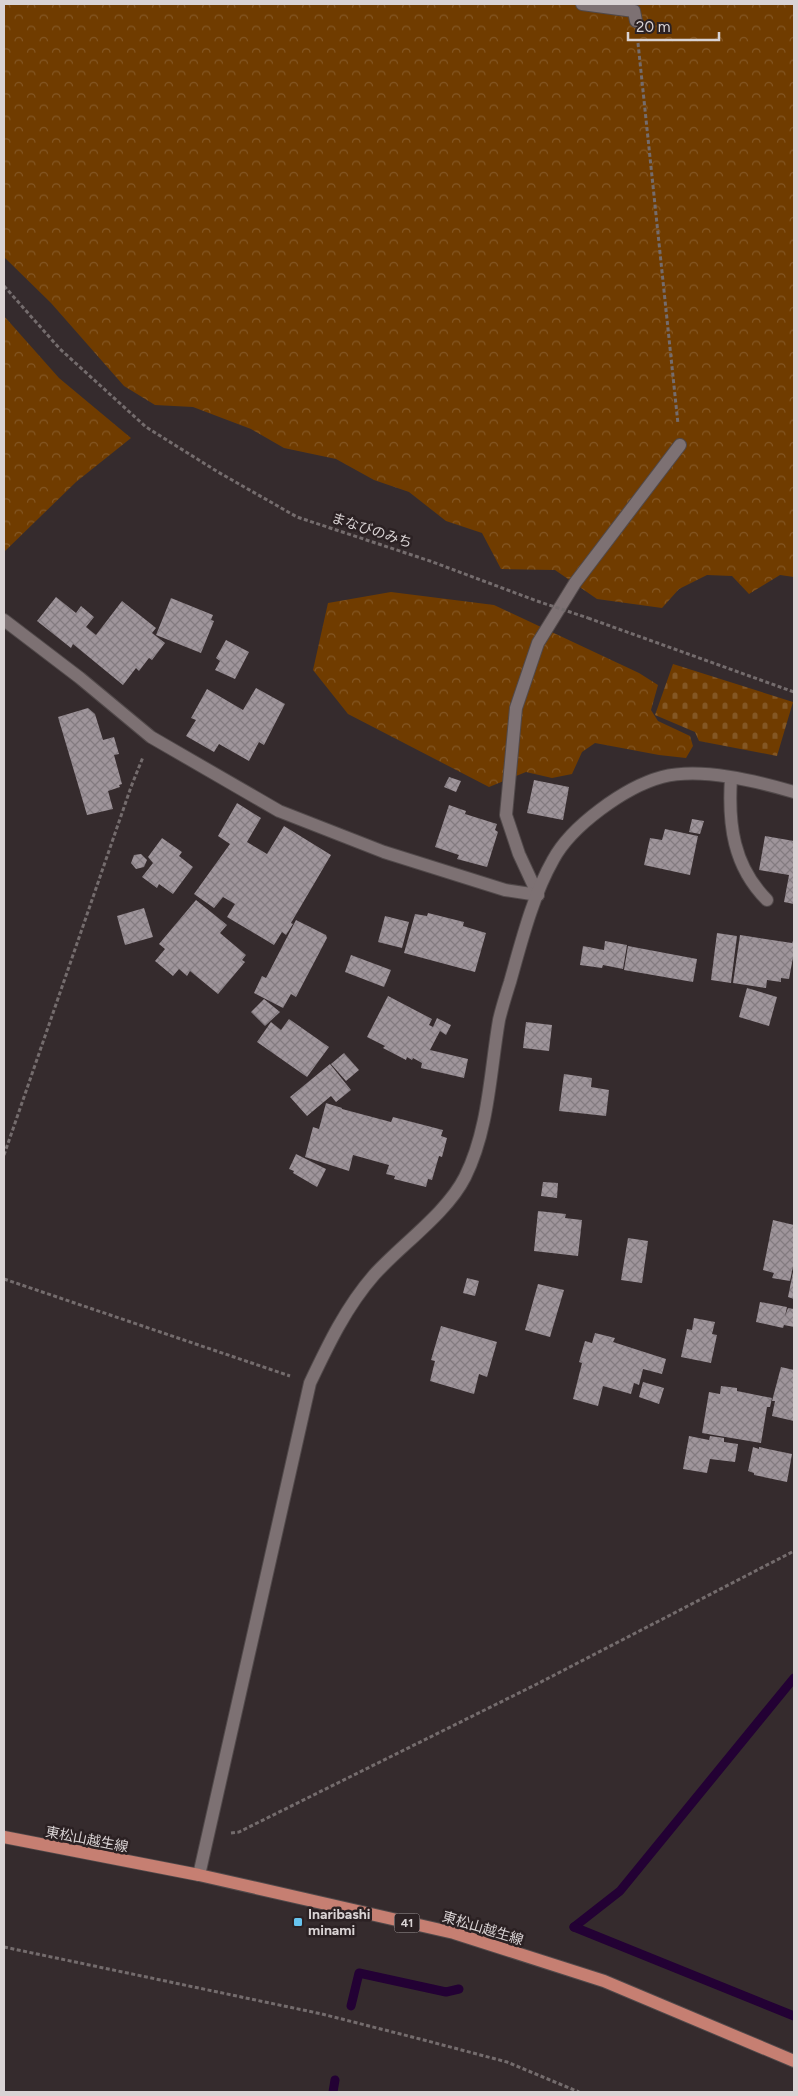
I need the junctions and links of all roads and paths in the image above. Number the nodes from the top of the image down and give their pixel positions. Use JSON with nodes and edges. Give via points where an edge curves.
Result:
{"nodes":[{"id":1,"x":582,"y":4,"type":"edge"},
{"id":2,"x":636,"y":21,"type":"joint"},
{"id":3,"x":4,"y":286,"type":"edge"},
{"id":4,"x":680,"y":445,"type":"joint"},
{"id":5,"x":4,"y":620,"type":"edge"},
{"id":6,"x":794,"y":692,"type":"edge"},
{"id":7,"x":150,"y":737,"type":"junction"},
{"id":8,"x":731,"y":778,"type":"junction"},
{"id":9,"x":794,"y":792,"type":"edge"},
{"id":10,"x":538,"y":895,"type":"junction"},
{"id":11,"x":767,"y":900,"type":"dead end"},
{"id":12,"x":4,"y":1155,"type":"edge"},
{"id":13,"x":4,"y":1280,"type":"edge"},
{"id":14,"x":310,"y":1383,"type":"junction"},
{"id":15,"x":794,"y":1551,"type":"edge"},
{"id":16,"x":208,"y":1836,"type":"junction"},
{"id":17,"x":4,"y":1837,"type":"edge"},
{"id":18,"x":199,"y":1875,"type":"junction"},
{"id":19,"x":4,"y":1947,"type":"edge"},
{"id":20,"x":794,"y":2061,"type":"edge"},
{"id":21,"x":579,"y":2092,"type":"edge"}],
"edges":[{"from":1,"to":2,"type":"street","via":[[634,11]]},
{"from":2,"to":4,"type":"path"},
{"from":3,"to":6,"type":"path","name":"まなびのみち","bridge":true,"via":[[60,349],[146,427],[297,517],[430,561]]},
{"from":4,"to":10,"type":"street","via":[[575,582],[538,644],[516,708],[506,815]]},
{"from":5,"to":7,"type":"street"},
{"from":7,"to":10,"type":"street","via":[[279,811],[384,852],[505,890]]},
{"from":7,"to":12,"type":"path"},
{"from":8,"to":9,"type":"street"},
{"from":8,"to":10,"type":"street","via":[[691,774],[661,777],[604,806],[553,858]]},
{"from":8,"to":11,"type":"street","via":[[732,822],[740,860],[752,885]]},
{"from":10,"to":14,"type":"street","via":[[521,941],[500,1017],[483,1122],[465,1178],[450,1200],[374,1275],[344,1314]]},
{"from":13,"to":14,"type":"path"},
{"from":14,"to":16,"type":"street"},
{"from":15,"to":16,"type":"path","via":[[537,1684],[239,1832]]},
{"from":16,"to":18,"type":"street"},
{"from":17,"to":18,"type":"main road","name":"東松山越生線","number":"41"},
{"from":18,"to":20,"type":"main road","name":"東松山越生線","number":"41","via":[[454,1933],[604,1981]]},
{"from":19,"to":21,"type":"path","via":[[322,2014],[507,2062]]}]}
